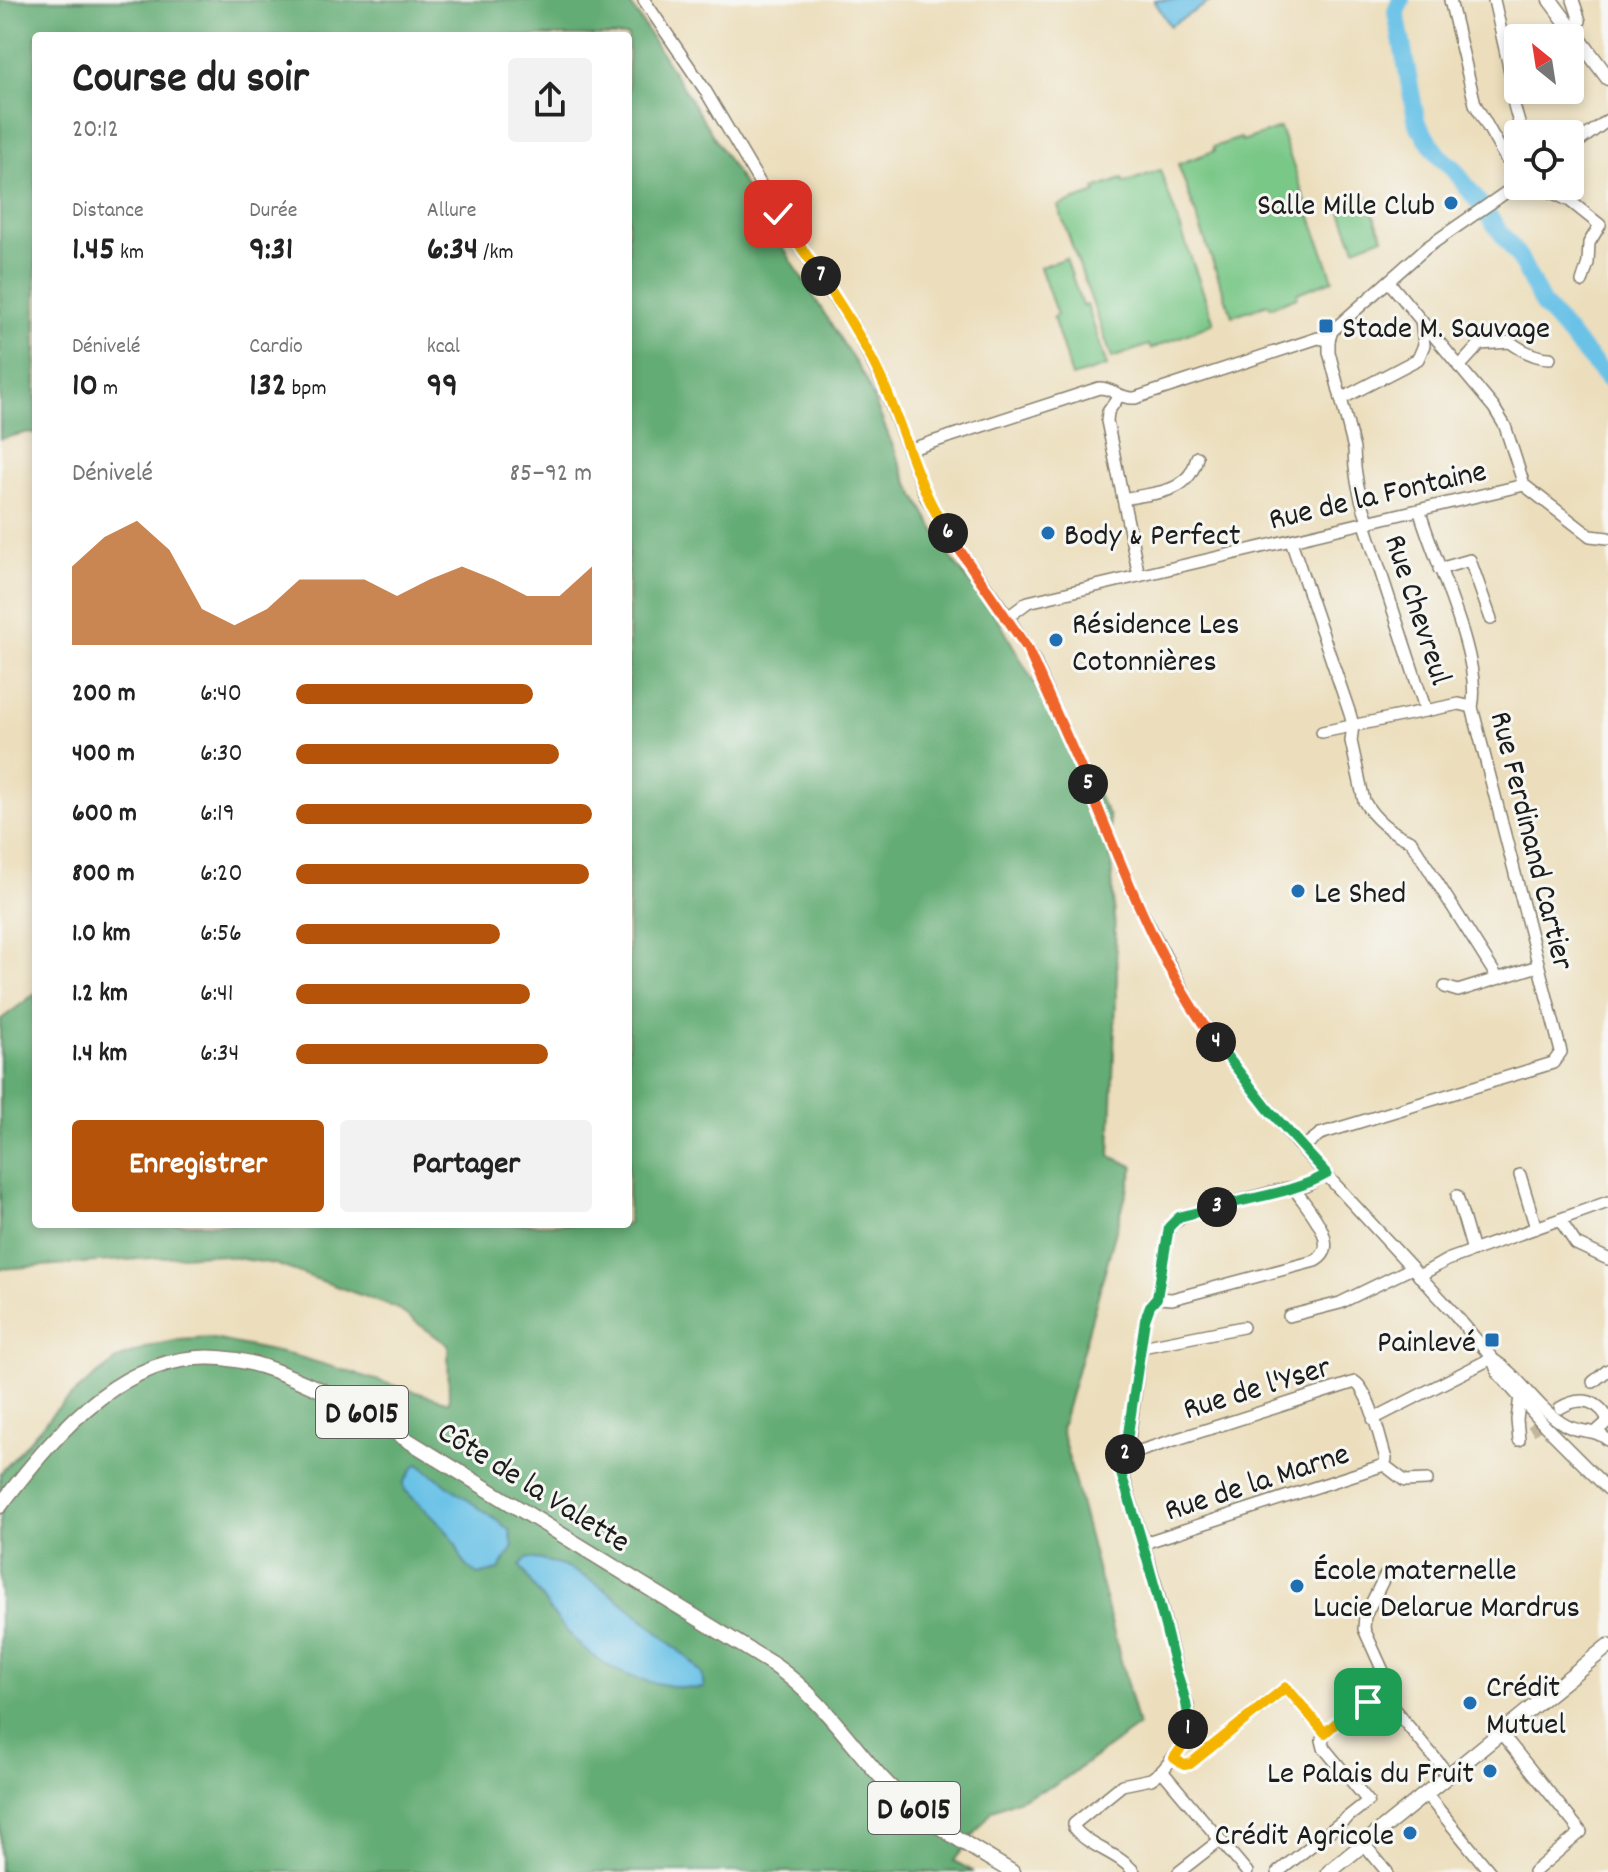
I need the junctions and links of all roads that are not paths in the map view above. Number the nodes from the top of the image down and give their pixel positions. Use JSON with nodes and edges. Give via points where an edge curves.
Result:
{"nodes":[{"id":1,"x":644,"y":0,"type":"edge"},
{"id":2,"x":1450,"y":0,"type":"edge"},
{"id":3,"x":1494,"y":0,"type":"edge"},
{"id":4,"x":1550,"y":0,"type":"edge"},
{"id":5,"x":1573,"y":0,"type":"edge"},
{"id":6,"x":1567,"y":24,"type":"edge"},
{"id":7,"x":1577,"y":24,"type":"edge"},
{"id":8,"x":1584,"y":47,"type":"edge"},
{"id":9,"x":1608,"y":78,"type":"edge"},
{"id":10,"x":1519,"y":120,"type":"edge"},
{"id":11,"x":1608,"y":120,"type":"edge"},
{"id":12,"x":1584,"y":138,"type":"edge"},
{"id":13,"x":1504,"y":155,"type":"edge"},
{"id":14,"x":1504,"y":193,"type":"edge"},
{"id":15,"x":1568,"y":200,"type":"edge"},
{"id":16,"x":1604,"y":228,"type":"edge"},
{"id":17,"x":1389,"y":282,"type":"junction"},
{"id":18,"x":1582,"y":282,"type":"dead end"},
{"id":19,"x":1421,"y":319,"type":"junction"},
{"id":20,"x":1329,"y":340,"type":"junction"},
{"id":21,"x":1550,"y":358,"type":"dead end"},
{"id":22,"x":1459,"y":367,"type":"junction"},
{"id":23,"x":1119,"y":396,"type":"junction"},
{"id":24,"x":1341,"y":399,"type":"junction"},
{"id":25,"x":908,"y":450,"type":"junction"},
{"id":26,"x":1197,"y":457,"type":"dead end"},
{"id":27,"x":1524,"y":485,"type":"junction"},
{"id":28,"x":1123,"y":499,"type":"junction"},
{"id":29,"x":1420,"y":512,"type":"junction"},
{"id":30,"x":1367,"y":523,"type":"junction"},
{"id":31,"x":1603,"y":537,"type":"edge"},
{"id":32,"x":1291,"y":541,"type":"junction"},
{"id":33,"x":1439,"y":569,"type":"junction"},
{"id":34,"x":1139,"y":576,"type":"junction"},
{"id":35,"x":1008,"y":617,"type":"junction"},
{"id":36,"x":1491,"y":619,"type":"dead end"},
{"id":37,"x":1472,"y":707,"type":"junction"},
{"id":38,"x":1426,"y":711,"type":"junction"},
{"id":39,"x":1353,"y":725,"type":"junction"},
{"id":40,"x":1322,"y":732,"type":"dead end"},
{"id":41,"x":1538,"y":966,"type":"junction"},
{"id":42,"x":1497,"y":977,"type":"junction"},
{"id":43,"x":1445,"y":987,"type":"dead end"},
{"id":44,"x":1299,"y":1145,"type":"junction"},
{"id":45,"x":1327,"y":1174,"type":"junction"},
{"id":46,"x":1520,"y":1175,"type":"dead end"},
{"id":47,"x":1294,"y":1188,"type":"junction"},
{"id":48,"x":1457,"y":1196,"type":"dead end"},
{"id":49,"x":1608,"y":1202,"type":"edge"},
{"id":50,"x":1560,"y":1220,"type":"junction"},
{"id":51,"x":1536,"y":1228,"type":"junction"},
{"id":52,"x":1473,"y":1251,"type":"junction"},
{"id":53,"x":1608,"y":1259,"type":"edge"},
{"id":54,"x":1415,"y":1272,"type":"junction"},
{"id":55,"x":1157,"y":1298,"type":"junction"},
{"id":56,"x":1289,"y":1316,"type":"dead end"},
{"id":57,"x":1243,"y":1327,"type":"dead end"},
{"id":58,"x":1142,"y":1347,"type":"junction"},
{"id":59,"x":1492,"y":1358,"type":"junction"},
{"id":60,"x":1608,"y":1370,"type":"edge"},
{"id":61,"x":1593,"y":1382,"type":"dead end"},
{"id":62,"x":1520,"y":1396,"type":"junction"},
{"id":63,"x":1560,"y":1408,"type":"tunnel mouth"},
{"id":64,"x":1373,"y":1419,"type":"junction"},
{"id":65,"x":1531,"y":1431,"type":"dead end"},
{"id":66,"x":1591,"y":1432,"type":"junction"},
{"id":67,"x":1608,"y":1440,"type":"edge"},
{"id":68,"x":1127,"y":1454,"type":"junction"},
{"id":69,"x":1574,"y":1455,"type":"junction"},
{"id":70,"x":1384,"y":1465,"type":"junction"},
{"id":71,"x":1427,"y":1480,"type":"dead end"},
{"id":72,"x":1608,"y":1489,"type":"edge"},
{"id":73,"x":0,"y":1506,"type":"edge"},
{"id":74,"x":1144,"y":1543,"type":"junction"},
{"id":75,"x":1385,"y":1576,"type":"dead end"},
{"id":76,"x":1608,"y":1646,"type":"edge"},
{"id":77,"x":1384,"y":1697,"type":"junction"},
{"id":78,"x":1325,"y":1733,"type":"junction"},
{"id":79,"x":1501,"y":1733,"type":"junction"},
{"id":80,"x":1174,"y":1758,"type":"junction"},
{"id":81,"x":1162,"y":1771,"type":"junction"},
{"id":82,"x":1449,"y":1775,"type":"junction"},
{"id":83,"x":1426,"y":1794,"type":"junction"},
{"id":84,"x":1220,"y":1840,"type":"junction"},
{"id":85,"x":1364,"y":1844,"type":"junction"},
{"id":86,"x":1012,"y":1872,"type":"edge"},
{"id":87,"x":1134,"y":1872,"type":"edge"},
{"id":88,"x":1179,"y":1872,"type":"edge"},
{"id":89,"x":1247,"y":1872,"type":"edge"},
{"id":90,"x":1278,"y":1872,"type":"edge"},
{"id":91,"x":1329,"y":1872,"type":"edge"},
{"id":92,"x":1387,"y":1872,"type":"edge"},
{"id":93,"x":1490,"y":1872,"type":"edge"},
{"id":94,"x":1534,"y":1872,"type":"edge"}],
"edges":[{"from":1,"to":25,"type":"street","via":[[856,330]]},
{"from":2,"to":13,"type":"street","via":[[1475,104]]},
{"from":3,"to":10,"type":"street"},
{"from":4,"to":6,"type":"main road"},
{"from":5,"to":7,"type":"street"},
{"from":8,"to":9,"type":"main road"},
{"from":11,"to":12,"type":"street"},
{"from":14,"to":17,"type":"street","via":[[1426,248]]},
{"from":15,"to":16,"type":"street"},
{"from":16,"to":18,"type":"street","via":[[1589,243]]},
{"from":17,"to":19,"type":"street"},
{"from":17,"to":20,"type":"street","via":[[1332,331]]},
{"from":19,"to":22,"type":"street"},
{"from":19,"to":24,"type":"street","via":[[1424,345],[1418,359]]},
{"from":20,"to":23,"type":"street","via":[[1318,338],[1148,395]]},
{"from":20,"to":24,"type":"street","name":"Rue Chevreul"},
{"from":21,"to":22,"type":"street","via":[[1539,358],[1510,342],[1480,344]]},
{"from":22,"to":27,"type":"street","via":[[1505,426]]},
{"from":23,"to":25,"type":"street","via":[[1099,388]]},
{"from":23,"to":28,"type":"street","via":[[1107,421]]},
{"from":24,"to":30,"type":"street","name":"Rue Chevreul"},
{"from":25,"to":35,"type":"street","via":[[940,521]]},
{"from":26,"to":28,"type":"street","via":[[1194,473],[1180,487]]},
{"from":27,"to":29,"type":"street","name":"Rue de la Fontaine"},
{"from":27,"to":31,"type":"street","name":"Rue de la Fontaine","via":[[1576,527]]},
{"from":28,"to":34,"type":"street"},
{"from":29,"to":30,"type":"street","name":"Rue de la Fontaine"},
{"from":29,"to":33,"type":"street","name":"Rue Ferdinand Cartier"},
{"from":30,"to":32,"type":"street","name":"Rue de la Fontaine"},
{"from":30,"to":38,"type":"street","name":"Rue Chevreul"},
{"from":32,"to":34,"type":"street","name":"Rue de la Fontaine"},
{"from":32,"to":39,"type":"street"},
{"from":33,"to":36,"type":"street","via":[[1470,560]]},
{"from":33,"to":37,"type":"street","name":"Rue Ferdinand Cartier","via":[[1465,644]]},
{"from":34,"to":35,"type":"street","name":"Rue de la Fontaine","via":[[1028,602]]},
{"from":35,"to":44,"type":"street","via":[[1039,671],[1136,900],[1176,980],[1213,1038]]},
{"from":37,"to":38,"type":"street","via":[[1459,704]]},
{"from":37,"to":41,"type":"street","name":"Rue Ferdinand Cartier"},
{"from":38,"to":39,"type":"street"},
{"from":39,"to":40,"type":"street"},
{"from":39,"to":42,"type":"street","via":[[1351,741],[1368,809],[1411,841]]},
{"from":41,"to":42,"type":"street"},
{"from":41,"to":44,"type":"street","name":"Rue Ferdinand Cartier","via":[[1561,1052],[1553,1063],[1320,1134]]},
{"from":42,"to":43,"type":"street","via":[[1458,991]]},
{"from":44,"to":45,"type":"street"},
{"from":45,"to":47,"type":"street"},
{"from":45,"to":54,"type":"street"},
{"from":46,"to":51,"type":"street"},
{"from":47,"to":55,"type":"street","via":[[1173,1222]]},
{"from":47,"to":55,"type":"street","via":[[1326,1237],[1323,1257],[1172,1299]]},
{"from":48,"to":52,"type":"street"},
{"from":49,"to":50,"type":"street"},
{"from":50,"to":51,"type":"street"},
{"from":50,"to":53,"type":"street","via":[[1576,1244]]},
{"from":51,"to":52,"type":"street"},
{"from":52,"to":54,"type":"street"},
{"from":54,"to":56,"type":"street","via":[[1340,1303]]},
{"from":54,"to":59,"type":"street"},
{"from":55,"to":58,"type":"street","via":[[1147,1313]]},
{"from":57,"to":58,"type":"street"},
{"from":58,"to":68,"type":"street"},
{"from":59,"to":62,"type":"street","via":[[1498,1373]]},
{"from":59,"to":64,"type":"street"},
{"from":59,"to":66,"type":"street","via":[[1561,1422]]},
{"from":60,"to":61,"type":"street"},
{"from":62,"to":65,"type":"street","via":[[1519,1440]]},
{"from":62,"to":69,"type":"street"},
{"from":63,"to":66,"type":"street","via":[[1572,1401],[1591,1402],[1607,1417]]},
{"from":64,"to":68,"type":"street","name":"Rue de l'Yser","via":[[1362,1387],[1355,1382]]},
{"from":64,"to":70,"type":"street"},
{"from":66,"to":67,"type":"street"},
{"from":66,"to":69,"type":"street"},
{"from":68,"to":74,"type":"street","via":[[1117,1461]]},
{"from":69,"to":72,"type":"street"},
{"from":70,"to":71,"type":"street","via":[[1405,1481]]},
{"from":70,"to":74,"type":"street","name":"Rue de la Marne"},
{"from":73,"to":86,"type":"main road","name":"Côte de la Valette","number":"D 6015","via":[[63,1431],[132,1376],[169,1361],[202,1357],[266,1367],[339,1398],[774,1665],[810,1693],[880,1777],[921,1813]]},
{"from":74,"to":80,"type":"street","via":[[1188,1706],[1187,1734]]},
{"from":75,"to":77,"type":"street","via":[[1364,1629],[1388,1682]]},
{"from":76,"to":79,"type":"main road"},
{"from":77,"to":78,"type":"street","via":[[1355,1706]]},
{"from":77,"to":82,"type":"street"},
{"from":78,"to":80,"type":"street","via":[[1286,1687],[1190,1764]]},
{"from":78,"to":90,"type":"street","via":[[1324,1748],[1368,1801]]},
{"from":79,"to":82,"type":"main road"},
{"from":79,"to":94,"type":"street","via":[[1581,1832]]},
{"from":80,"to":81,"type":"street"},
{"from":81,"to":84,"type":"street"},
{"from":81,"to":87,"type":"street","via":[[1122,1785],[1074,1824],[1079,1835]]},
{"from":82,"to":83,"type":"main road"},
{"from":83,"to":85,"type":"main road"},
{"from":83,"to":93,"type":"street"},
{"from":84,"to":88,"type":"street"},
{"from":84,"to":89,"type":"street"},
{"from":85,"to":91,"type":"main road"},
{"from":85,"to":92,"type":"street"}]}
